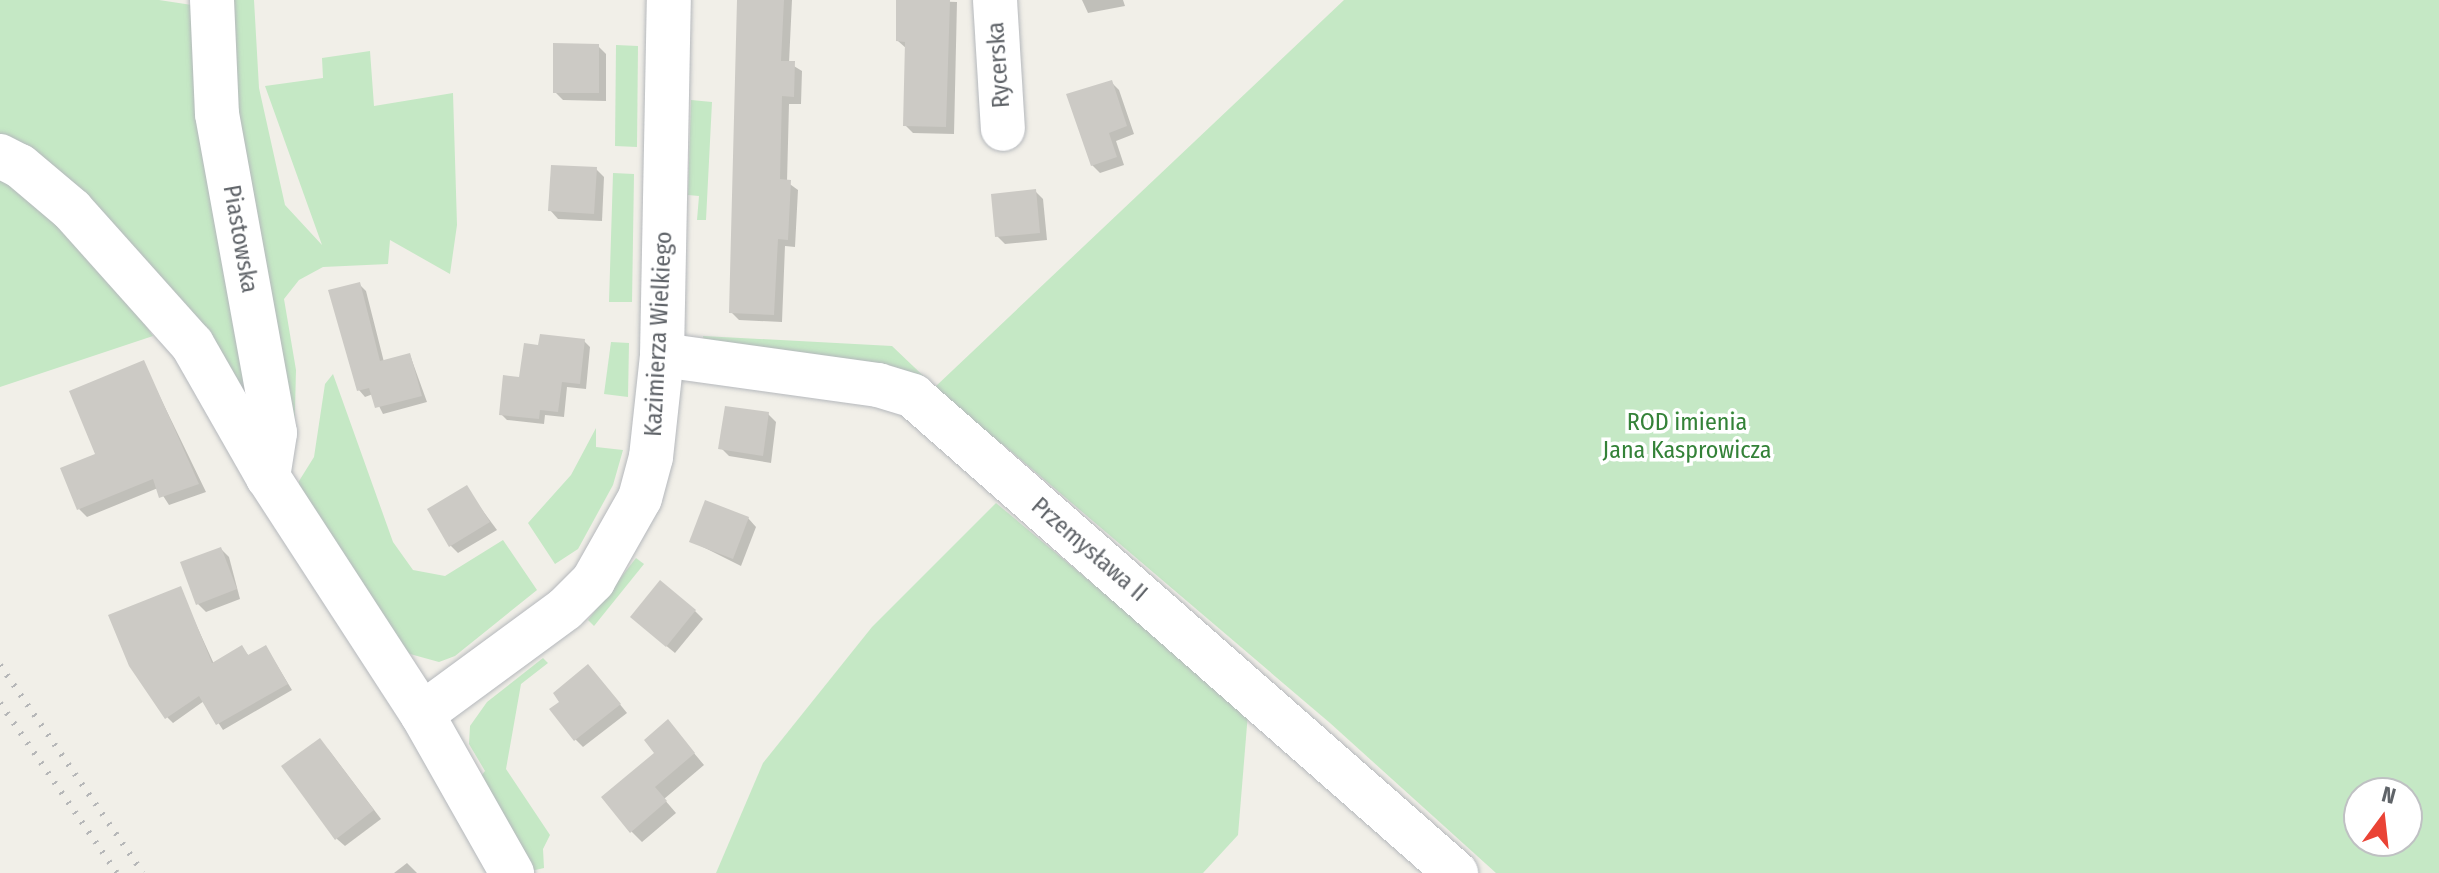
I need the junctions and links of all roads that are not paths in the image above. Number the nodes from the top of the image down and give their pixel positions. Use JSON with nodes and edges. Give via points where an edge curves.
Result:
{"nodes":[{"id":1,"x":212,"y":0,"type":"edge"},
{"id":2,"x":669,"y":0,"type":"edge"},
{"id":3,"x":995,"y":0,"type":"edge"},
{"id":4,"x":1003,"y":129,"type":"dead end"},
{"id":5,"x":0,"y":156,"type":"edge"},
{"id":6,"x":662,"y":355,"type":"junction"},
{"id":7,"x":268,"y":477,"type":"junction"},
{"id":8,"x":422,"y":714,"type":"junction"},
{"id":9,"x":512,"y":873,"type":"edge"},
{"id":10,"x":1456,"y":873,"type":"edge"}],
"edges":[{"from":1,"to":7,"type":"street","name":"Piastowska","via":[[217,114],[275,433]]},
{"from":2,"to":6,"type":"street","name":"Kazimierza Wielkiego"},
{"from":3,"to":4,"type":"street","name":"Rycerska"},
{"from":5,"to":7,"type":"street","via":[[72,210],[149,291],[192,344]]},
{"from":6,"to":8,"type":"street","name":"Kazimierza Wielkiego","via":[[651,457],[640,498],[605,563],[565,609]]},
{"from":6,"to":10,"type":"street","name":"Przemysława II","via":[[878,385],[913,396]]},
{"from":7,"to":8,"type":"street"},
{"from":8,"to":9,"type":"street"}]}
